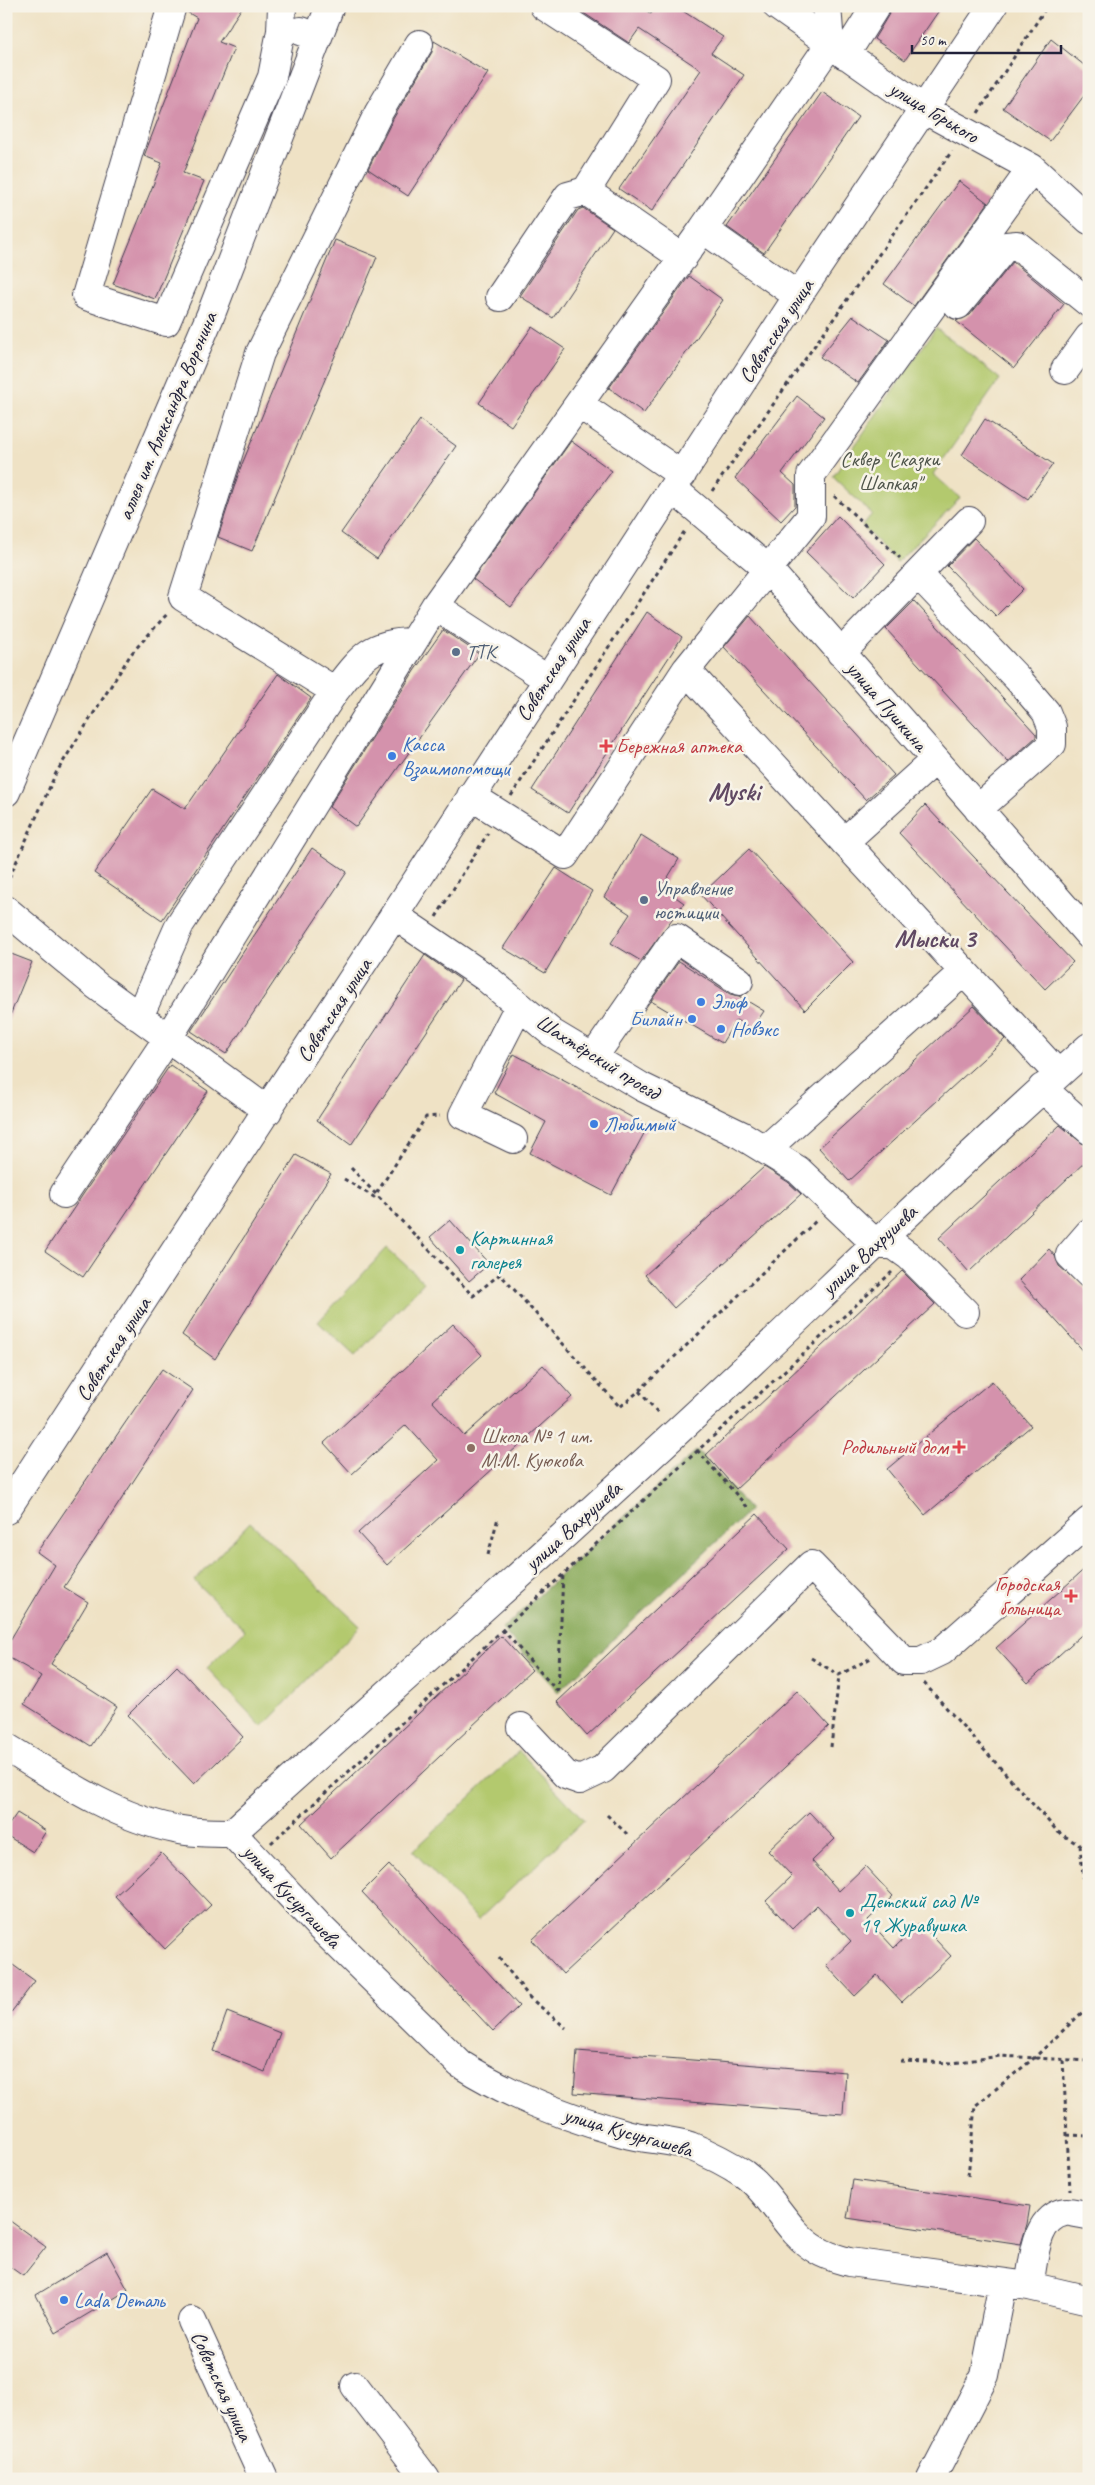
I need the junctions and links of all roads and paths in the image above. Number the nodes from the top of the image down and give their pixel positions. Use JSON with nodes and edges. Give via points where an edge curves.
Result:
{"nodes":[{"id":1,"x":172,"y":6,"type":"edge"},
{"id":2,"x":330,"y":6,"type":"edge"},
{"id":3,"x":544,"y":6,"type":"edge"},
{"id":4,"x":777,"y":6,"type":"edge"},
{"id":5,"x":827,"y":6,"type":"edge"},
{"id":6,"x":876,"y":6,"type":"edge"},
{"id":7,"x":993,"y":6,"type":"edge"},
{"id":8,"x":1047,"y":6,"type":"edge"},
{"id":9,"x":282,"y":15,"type":"edge"},
{"id":10,"x":318,"y":37,"type":"junction"},
{"id":11,"x":419,"y":44,"type":"dead end"},
{"id":12,"x":837,"y":49,"type":"junction"},
{"id":13,"x":925,"y":110,"type":"junction"},
{"id":14,"x":965,"y":132,"type":"junction"},
{"id":15,"x":1032,"y":168,"type":"junction"},
{"id":16,"x":586,"y":191,"type":"junction"},
{"id":17,"x":1089,"y":220,"type":"edge"},
{"id":18,"x":703,"y":229,"type":"junction"},
{"id":19,"x":683,"y":258,"type":"junction"},
{"id":20,"x":798,"y":296,"type":"junction"},
{"id":21,"x":500,"y":297,"type":"dead end"},
{"id":22,"x":1089,"y":303,"type":"edge"},
{"id":23,"x":958,"y":305,"type":"dead end"},
{"id":24,"x":1089,"y":337,"type":"edge"},
{"id":25,"x":1065,"y":370,"type":"dead end"},
{"id":26,"x":579,"y":404,"type":"junction"},
{"id":27,"x":812,"y":475,"type":"junction"},
{"id":28,"x":677,"y":482,"type":"junction"},
{"id":29,"x":698,"y":510,"type":"junction"},
{"id":30,"x":969,"y":521,"type":"dead end"},
{"id":31,"x":768,"y":569,"type":"junction"},
{"id":32,"x":918,"y":574,"type":"junction"},
{"id":33,"x":183,"y":597,"type":"junction"},
{"id":34,"x":435,"y":606,"type":"junction"},
{"id":35,"x":413,"y":642,"type":"junction"},
{"id":36,"x":841,"y":653,"type":"junction"},
{"id":37,"x":686,"y":670,"type":"junction"},
{"id":38,"x":547,"y":679,"type":"junction"},
{"id":39,"x":335,"y":691,"type":"junction"},
{"id":40,"x":935,"y":760,"type":"junction"},
{"id":41,"x":6,"y":792,"type":"edge"},
{"id":42,"x":471,"y":796,"type":"junction"},
{"id":43,"x":978,"y":809,"type":"junction"},
{"id":44,"x":500,"y":814,"type":"junction"},
{"id":45,"x":844,"y":842,"type":"junction"},
{"id":46,"x":6,"y":885,"type":"edge"},
{"id":47,"x":6,"y":910,"type":"edge"},
{"id":48,"x":395,"y":916,"type":"junction"},
{"id":49,"x":1089,"y":935,"type":"edge"},
{"id":50,"x":424,"y":936,"type":"junction"},
{"id":51,"x":963,"y":972,"type":"junction"},
{"id":52,"x":739,"y":981,"type":"dead end"},
{"id":53,"x":519,"y":1006,"type":"junction"},
{"id":54,"x":139,"y":1017,"type":"junction"},
{"id":55,"x":168,"y":1038,"type":"junction"},
{"id":56,"x":1089,"y":1047,"type":"edge"},
{"id":57,"x":593,"y":1058,"type":"junction"},
{"id":58,"x":1050,"y":1081,"type":"junction"},
{"id":59,"x":268,"y":1111,"type":"junction"},
{"id":60,"x":463,"y":1115,"type":"junction"},
{"id":61,"x":1089,"y":1130,"type":"edge"},
{"id":62,"x":514,"y":1139,"type":"dead end"},
{"id":63,"x":765,"y":1150,"type":"junction"},
{"id":64,"x":351,"y":1168,"type":"dead end"},
{"id":65,"x":344,"y":1179,"type":"dead end"},
{"id":66,"x":64,"y":1194,"type":"dead end"},
{"id":67,"x":376,"y":1194,"type":"junction"},
{"id":68,"x":834,"y":1204,"type":"junction"},
{"id":69,"x":1089,"y":1233,"type":"edge"},
{"id":70,"x":875,"y":1243,"type":"junction"},
{"id":71,"x":909,"y":1256,"type":"junction"},
{"id":72,"x":1089,"y":1274,"type":"edge"},
{"id":73,"x":965,"y":1312,"type":"dead end"},
{"id":74,"x":639,"y":1391,"type":"junction"},
{"id":75,"x":666,"y":1424,"type":"junction"},
{"id":76,"x":697,"y":1450,"type":"junction"},
{"id":77,"x":39,"y":1462,"type":"junction"},
{"id":78,"x":6,"y":1485,"type":"edge"},
{"id":79,"x":6,"y":1510,"type":"edge"},
{"id":80,"x":750,"y":1510,"type":"dead end"},
{"id":81,"x":498,"y":1518,"type":"dead end"},
{"id":82,"x":1089,"y":1521,"type":"edge"},
{"id":83,"x":488,"y":1555,"type":"dead end"},
{"id":84,"x":563,"y":1572,"type":"junction"},
{"id":85,"x":502,"y":1629,"type":"junction"},
{"id":86,"x":895,"y":1652,"type":"junction"},
{"id":87,"x":811,"y":1658,"type":"dead end"},
{"id":88,"x":839,"y":1675,"type":"junction"},
{"id":89,"x":521,"y":1727,"type":"dead end"},
{"id":90,"x":6,"y":1747,"type":"edge"},
{"id":91,"x":831,"y":1747,"type":"dead end"},
{"id":92,"x":607,"y":1815,"type":"dead end"},
{"id":93,"x":232,"y":1832,"type":"junction"},
{"id":94,"x":627,"y":1834,"type":"dead end"},
{"id":95,"x":1080,"y":1844,"type":"junction"},
{"id":96,"x":1089,"y":1851,"type":"edge"},
{"id":97,"x":255,"y":1858,"type":"junction"},
{"id":98,"x":1089,"y":1935,"type":"edge"},
{"id":99,"x":499,"y":1958,"type":"dead end"},
{"id":100,"x":1088,"y":2007,"type":"edge"},
{"id":101,"x":566,"y":2028,"type":"dead end"},
{"id":102,"x":1034,"y":2058,"type":"junction"},
{"id":103,"x":1063,"y":2060,"type":"junction"},
{"id":104,"x":900,"y":2061,"type":"dead end"},
{"id":105,"x":1089,"y":2061,"type":"edge"},
{"id":106,"x":1067,"y":2136,"type":"junction"},
{"id":107,"x":1089,"y":2136,"type":"edge"},
{"id":108,"x":968,"y":2176,"type":"dead end"},
{"id":109,"x":1080,"y":2214,"type":"edge"},
{"id":110,"x":1016,"y":2284,"type":"junction"},
{"id":111,"x":1089,"y":2300,"type":"edge"},
{"id":112,"x":192,"y":2322,"type":"dead end"},
{"id":113,"x":356,"y":2386,"type":"dead end"},
{"id":114,"x":264,"y":2479,"type":"edge"},
{"id":115,"x":426,"y":2479,"type":"edge"},
{"id":116,"x":931,"y":2479,"type":"edge"}],
"edges":[{"from":1,"to":9,"type":"street","via":[[86,296],[166,322],[272,77]]},
{"from":2,"to":10,"type":"street","name":"аллея им. Александра Воронина"},
{"from":3,"to":16,"type":"street","via":[[656,79]]},
{"from":4,"to":12,"type":"street","name":"улица Горького"},
{"from":5,"to":12,"type":"street"},
{"from":6,"to":12,"type":"street"},
{"from":7,"to":13,"type":"street","name":"Советская улица"},
{"from":8,"to":14,"type":"path"},
{"from":9,"to":10,"type":"street"},
{"from":10,"to":41,"type":"street","name":"аллея им. Александра Воронина","via":[[211,314]]},
{"from":11,"to":33,"type":"street","via":[[379,112],[260,353]]},
{"from":12,"to":13,"type":"street","name":"улица Горького"},
{"from":12,"to":18,"type":"street"},
{"from":13,"to":14,"type":"street","name":"улица Горького"},
{"from":13,"to":20,"type":"street","name":"Советская улица"},
{"from":14,"to":15,"type":"street","name":"улица Горького"},
{"from":14,"to":29,"type":"path"},
{"from":15,"to":17,"type":"street","name":"улица Горького"},
{"from":15,"to":27,"type":"street"},
{"from":16,"to":19,"type":"street"},
{"from":16,"to":21,"type":"street","via":[[568,196]]},
{"from":18,"to":19,"type":"street"},
{"from":18,"to":20,"type":"street"},
{"from":19,"to":26,"type":"street"},
{"from":20,"to":28,"type":"street","name":"Советская улица"},
{"from":22,"to":23,"type":"street","via":[[1012,244],[1006,246]]},
{"from":24,"to":25,"type":"street"},
{"from":26,"to":28,"type":"street","name":"улица Пушкина"},
{"from":26,"to":34,"type":"street"},
{"from":27,"to":31,"type":"street","via":[[812,516]]},
{"from":27,"to":32,"type":"path"},
{"from":28,"to":29,"type":"street","name":"улица Пушкина"},
{"from":28,"to":38,"type":"street","name":"Советская улица"},
{"from":29,"to":31,"type":"street","name":"улица Пушкина"},
{"from":29,"to":44,"type":"path"},
{"from":30,"to":32,"type":"street"},
{"from":31,"to":36,"type":"street","name":"улица Пушкина"},
{"from":31,"to":37,"type":"street"},
{"from":32,"to":36,"type":"street"},
{"from":32,"to":43,"type":"street","via":[[1017,678],[1046,712],[1052,727],[1052,744]]},
{"from":33,"to":39,"type":"street"},
{"from":33,"to":46,"type":"path","via":[[130,654],[56,773]]},
{"from":34,"to":35,"type":"street"},
{"from":34,"to":38,"type":"street"},
{"from":35,"to":39,"type":"street","via":[[391,642],[361,657]]},
{"from":35,"to":55,"type":"street"},
{"from":36,"to":40,"type":"street","name":"улица Пушкина"},
{"from":37,"to":44,"type":"street","via":[[564,855]]},
{"from":37,"to":45,"type":"street"},
{"from":38,"to":42,"type":"street","name":"Советская улица"},
{"from":39,"to":54,"type":"street","via":[[180,924]]},
{"from":40,"to":43,"type":"street","name":"улица Пушкина"},
{"from":40,"to":45,"type":"street"},
{"from":42,"to":44,"type":"street"},
{"from":42,"to":48,"type":"street","name":"Советская улица"},
{"from":43,"to":49,"type":"street","name":"улица Пушкина"},
{"from":44,"to":50,"type":"path"},
{"from":45,"to":51,"type":"street"},
{"from":47,"to":54,"type":"street"},
{"from":48,"to":50,"type":"street","name":"Шахтёрский проезд"},
{"from":48,"to":59,"type":"street","name":"Советская улица"},
{"from":50,"to":53,"type":"street","name":"Шахтёрский проезд","via":[[485,977]]},
{"from":51,"to":58,"type":"street"},
{"from":51,"to":63,"type":"street"},
{"from":52,"to":57,"type":"street","via":[[676,938]]},
{"from":53,"to":57,"type":"street","name":"Шахтёрский проезд","via":[[552,1033]]},
{"from":53,"to":60,"type":"street"},
{"from":54,"to":55,"type":"street"},
{"from":55,"to":59,"type":"street"},
{"from":55,"to":66,"type":"street"},
{"from":56,"to":58,"type":"street","name":"улица Вахрушева"},
{"from":57,"to":63,"type":"street","name":"Шахтёрский проезд"},
{"from":58,"to":61,"type":"street"},
{"from":58,"to":70,"type":"street","name":"улица Вахрушева"},
{"from":59,"to":77,"type":"street","name":"Советская улица"},
{"from":60,"to":62,"type":"street"},
{"from":60,"to":67,"type":"path","via":[[426,1117]]},
{"from":63,"to":68,"type":"street","name":"Шахтёрский проезд","via":[[798,1170]]},
{"from":64,"to":67,"type":"path"},
{"from":65,"to":67,"type":"path","via":[[374,1197]]},
{"from":67,"to":74,"type":"path","via":[[473,1296],[500,1274],[620,1406]]},
{"from":68,"to":70,"type":"street","name":"Шахтёрский проезд"},
{"from":68,"to":74,"type":"path"},
{"from":69,"to":72,"type":"street","via":[[1070,1255]]},
{"from":70,"to":71,"type":"street","via":[[895,1246]]},
{"from":70,"to":75,"type":"street","name":"улица Вахрушева"},
{"from":71,"to":73,"type":"street"},
{"from":71,"to":76,"type":"path"},
{"from":74,"to":75,"type":"path"},
{"from":75,"to":76,"type":"path"},
{"from":75,"to":93,"type":"street","name":"улица Вахрушева"},
{"from":76,"to":80,"type":"path"},
{"from":76,"to":84,"type":"path"},
{"from":77,"to":78,"type":"street"},
{"from":77,"to":79,"type":"street","name":"Советская улица"},
{"from":81,"to":83,"type":"path"},
{"from":82,"to":86,"type":"street","via":[[942,1651],[921,1661]]},
{"from":84,"to":85,"type":"path"},
{"from":84,"to":85,"type":"path","via":[[558,1692]]},
{"from":85,"to":97,"type":"path"},
{"from":86,"to":88,"type":"path"},
{"from":86,"to":89,"type":"street","via":[[811,1565],[603,1769],[580,1780],[566,1775]]},
{"from":86,"to":95,"type":"path","via":[[1058,1832]]},
{"from":87,"to":88,"type":"path"},
{"from":88,"to":91,"type":"path"},
{"from":90,"to":93,"type":"street","via":[[76,1789],[134,1816],[175,1830]]},
{"from":92,"to":94,"type":"path"},
{"from":93,"to":97,"type":"street","name":"улица Кусургашева"},
{"from":95,"to":96,"type":"path"},
{"from":95,"to":98,"type":"path"},
{"from":97,"to":110,"type":"street","name":"улица Кусургашева","via":[[320,1927],[460,2064],[482,2078],[530,2102],[582,2121],[626,2134],[689,2146],[717,2160],[766,2192],[797,2233],[815,2250],[829,2256],[849,2262]]},
{"from":99,"to":101,"type":"path","via":[[530,1998]]},
{"from":100,"to":102,"type":"path"},
{"from":102,"to":103,"type":"path"},
{"from":102,"to":104,"type":"path","via":[[1000,2056],[954,2063]]},
{"from":102,"to":108,"type":"path","via":[[975,2106]]},
{"from":103,"to":105,"type":"path"},
{"from":103,"to":106,"type":"path"},
{"from":106,"to":107,"type":"path"},
{"from":106,"to":109,"type":"path"},
{"from":109,"to":110,"type":"street","via":[[1066,2212],[1052,2217],[1044,2225]]},
{"from":110,"to":111,"type":"street","name":"улица Кусургашева"},
{"from":110,"to":116,"type":"street","via":[[985,2375]]},
{"from":112,"to":114,"type":"street","name":"Советская улица"},
{"from":113,"to":115,"type":"street"}]}
